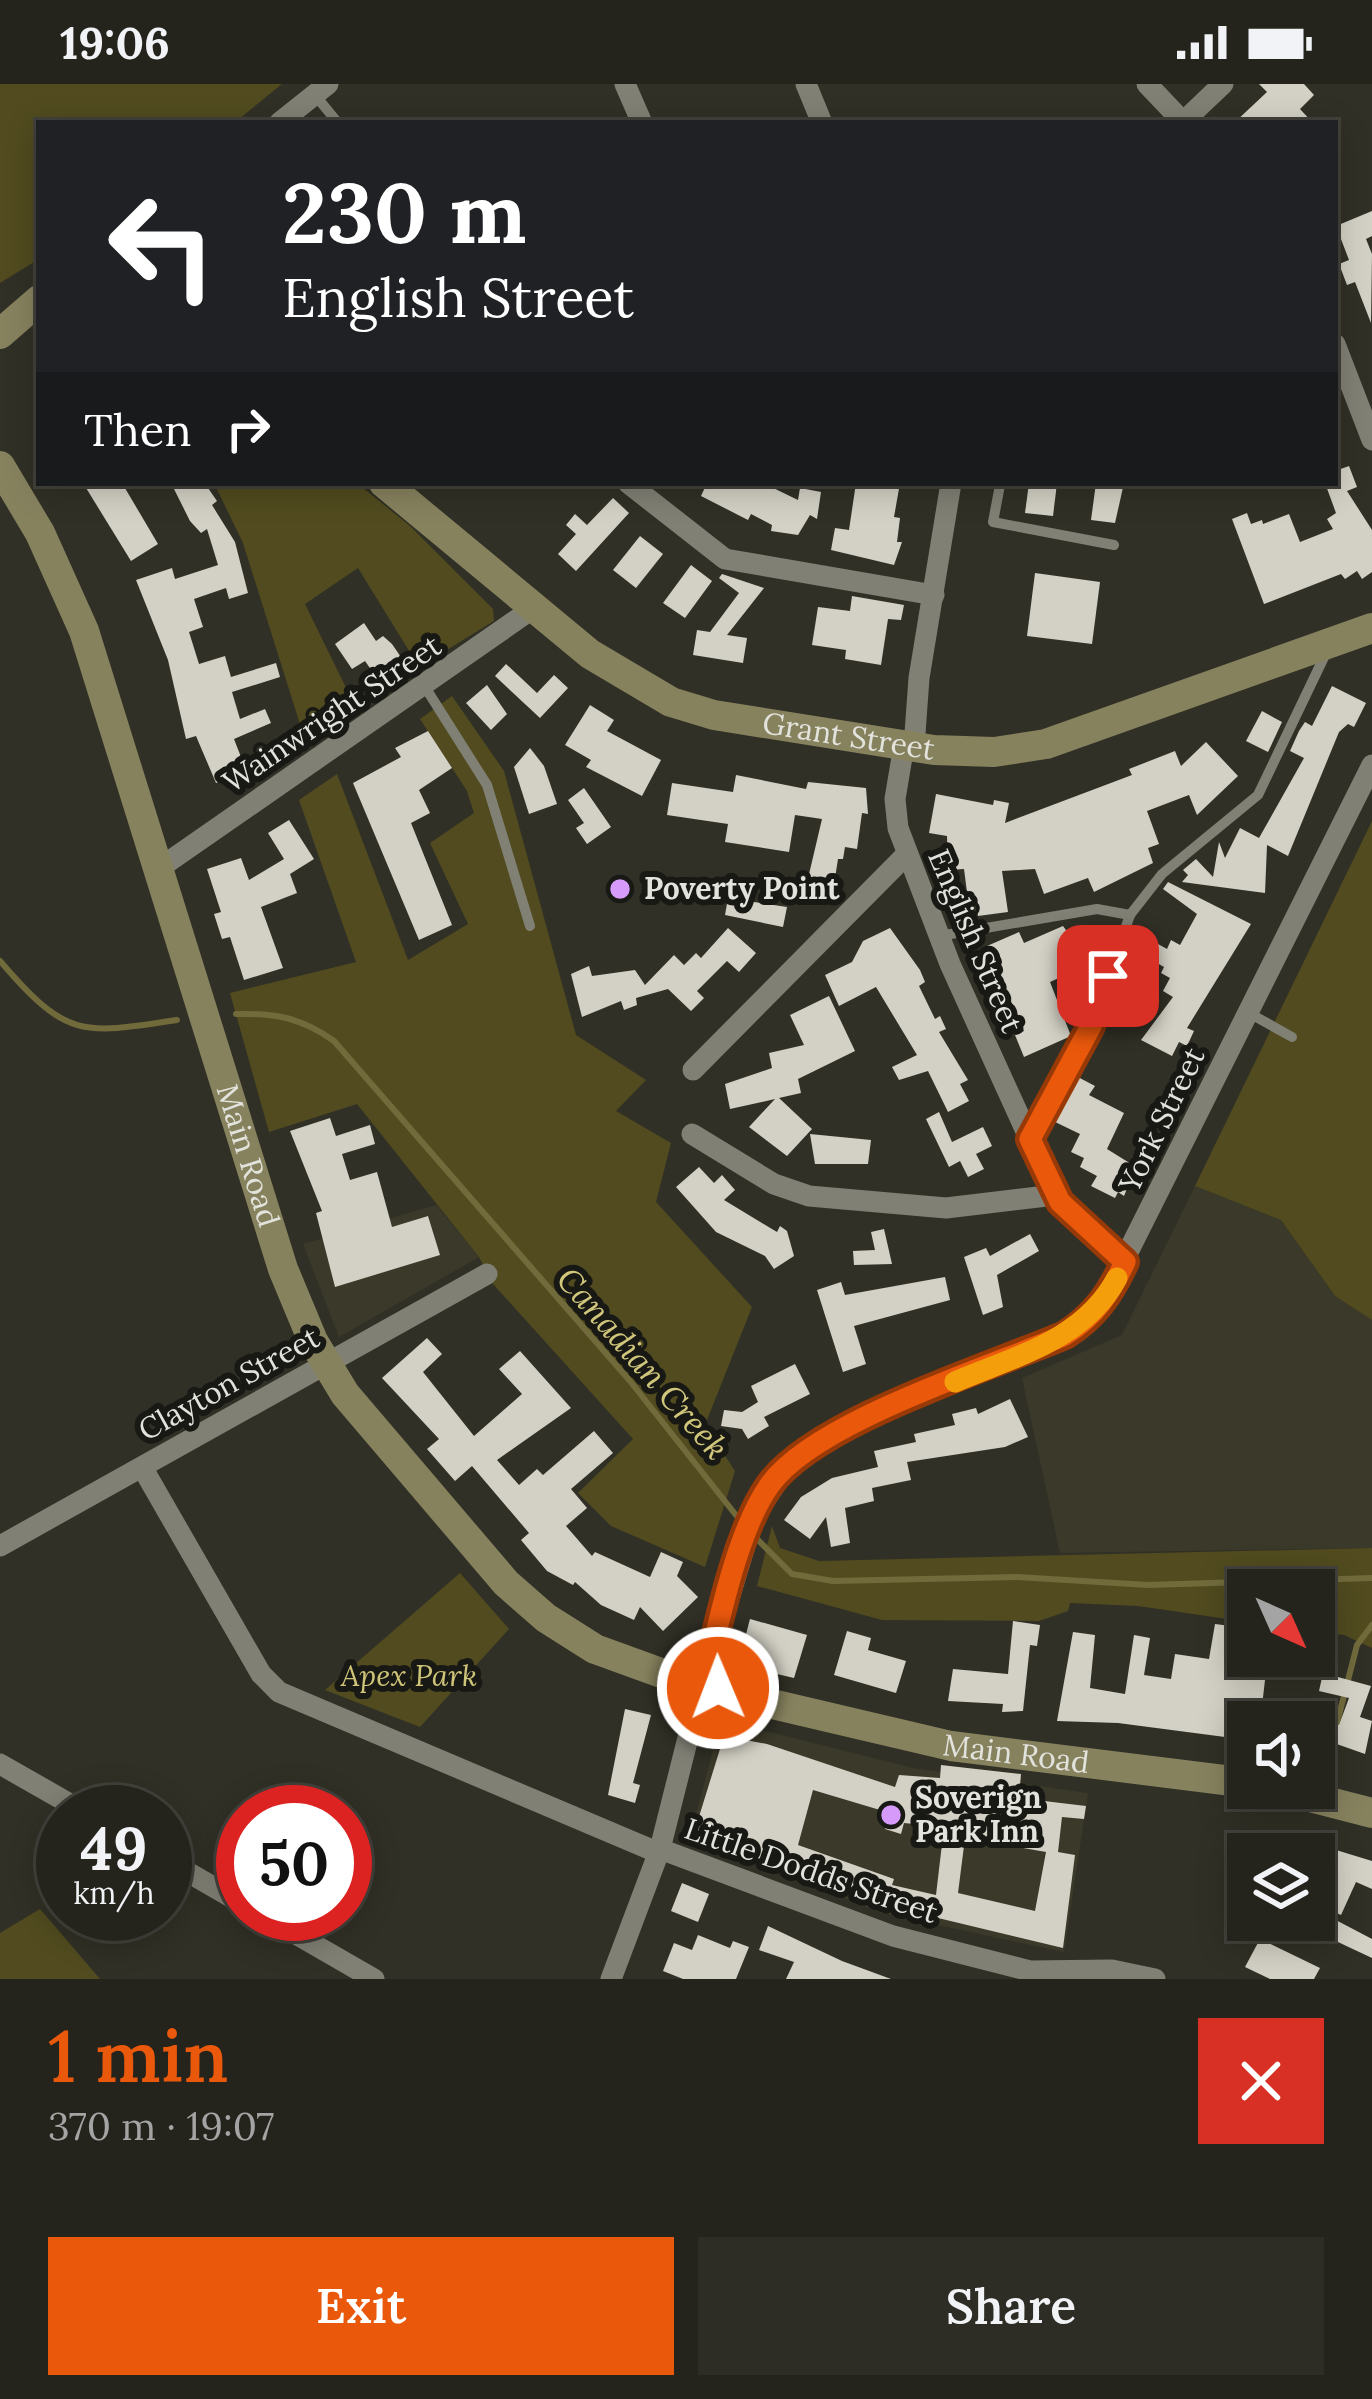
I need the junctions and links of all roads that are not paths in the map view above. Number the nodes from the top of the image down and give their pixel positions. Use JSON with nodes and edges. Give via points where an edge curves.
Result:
{"nodes":[{"id":1,"x":625,"y":84,"type":"edge"},
{"id":2,"x":806,"y":84,"type":"edge"},
{"id":3,"x":1147,"y":84,"type":"edge"},
{"id":4,"x":1222,"y":84,"type":"edge"},
{"id":5,"x":314,"y":87,"type":"edge"},
{"id":6,"x":263,"y":120,"type":"edge"},
{"id":7,"x":282,"y":120,"type":"edge"},
{"id":8,"x":336,"y":120,"type":"edge"},
{"id":9,"x":641,"y":120,"type":"edge"},
{"id":10,"x":821,"y":120,"type":"edge"},
{"id":11,"x":1181,"y":120,"type":"edge"},
{"id":12,"x":1187,"y":120,"type":"edge"},
{"id":13,"x":36,"y":297,"type":"edge"},
{"id":14,"x":36,"y":299,"type":"edge"},
{"id":15,"x":0,"y":312,"type":"edge"},
{"id":16,"x":0,"y":334,"type":"edge"},
{"id":17,"x":1338,"y":352,"type":"edge"},
{"id":18,"x":1372,"y":440,"type":"edge"},
{"id":19,"x":4,"y":468,"type":"edge"},
{"id":20,"x":388,"y":486,"type":"edge"},
{"id":21,"x":632,"y":486,"type":"edge"},
{"id":22,"x":952,"y":486,"type":"edge"},
{"id":23,"x":997,"y":486,"type":"edge"},
{"id":24,"x":1114,"y":545,"type":"dead end"},
{"id":25,"x":934,"y":595,"type":"junction"},
{"id":26,"x":535,"y":608,"type":"junction"},
{"id":27,"x":1372,"y":628,"type":"edge"},
{"id":28,"x":1330,"y":644,"type":"junction"},
{"id":29,"x":425,"y":687,"type":"junction"},
{"id":30,"x":909,"y":746,"type":"junction"},
{"id":31,"x":1372,"y":766,"type":"edge"},
{"id":32,"x":905,"y":856,"type":"junction"},
{"id":33,"x":161,"y":868,"type":"junction"},
{"id":34,"x":1130,"y":915,"type":"junction"},
{"id":35,"x":530,"y":926,"type":"dead end"},
{"id":36,"x":939,"y":936,"type":"junction"},
{"id":37,"x":1249,"y":1013,"type":"junction"},
{"id":38,"x":1292,"y":1037,"type":"dead end"},
{"id":39,"x":693,"y":1070,"type":"dead end"},
{"id":40,"x":692,"y":1134,"type":"dead end"},
{"id":41,"x":1030,"y":1139,"type":"junction"},
{"id":42,"x":1055,"y":1195,"type":"junction"},
{"id":43,"x":1125,"y":1262,"type":"junction"},
{"id":44,"x":487,"y":1274,"type":"dead end"},
{"id":45,"x":327,"y":1365,"type":"junction"},
{"id":46,"x":142,"y":1467,"type":"junction"},
{"id":47,"x":0,"y":1546,"type":"edge"},
{"id":48,"x":702,"y":1686,"type":"junction"},
{"id":49,"x":0,"y":1764,"type":"edge"},
{"id":50,"x":1227,"y":1780,"type":"edge"},
{"id":51,"x":37,"y":1785,"type":"edge"},
{"id":52,"x":1335,"y":1803,"type":"edge"},
{"id":53,"x":1372,"y":1813,"type":"edge"},
{"id":54,"x":659,"y":1851,"type":"junction"},
{"id":55,"x":308,"y":1941,"type":"edge"},
{"id":56,"x":374,"y":1979,"type":"edge"},
{"id":57,"x":611,"y":1979,"type":"edge"},
{"id":58,"x":1155,"y":1979,"type":"edge"}],
"edges":[{"from":1,"to":9,"type":"street"},
{"from":2,"to":10,"type":"street"},
{"from":3,"to":11,"type":"street"},
{"from":4,"to":12,"type":"street"},
{"from":5,"to":6,"type":"street"},
{"from":5,"to":7,"type":"street"},
{"from":5,"to":8,"type":"lane"},
{"from":13,"to":15,"type":"main road"},
{"from":14,"to":16,"type":"main road"},
{"from":17,"to":18,"type":"street"},
{"from":19,"to":33,"type":"main road","name":"Main Road","via":[[84,631]]},
{"from":20,"to":26,"type":"main road","name":"Grant Street"},
{"from":21,"to":25,"type":"street","via":[[724,559]]},
{"from":22,"to":25,"type":"street","name":"English Street"},
{"from":23,"to":24,"type":"lane","via":[[993,522]]},
{"from":25,"to":30,"type":"street","name":"English Street"},
{"from":26,"to":29,"type":"street","name":"Wainwright Street"},
{"from":26,"to":30,"type":"main road","name":"Grant Street","via":[[615,672],[671,702]]},
{"from":27,"to":28,"type":"main road","name":"Grant Street"},
{"from":28,"to":30,"type":"main road","name":"Grant Street","via":[[1046,744],[971,752]]},
{"from":28,"to":34,"type":"lane","via":[[1258,795],[1162,874]]},
{"from":29,"to":33,"type":"street","name":"Wainwright Street"},
{"from":29,"to":35,"type":"lane","via":[[487,785]]},
{"from":30,"to":32,"type":"street","name":"English Street","via":[[895,808]]},
{"from":31,"to":37,"type":"street","name":"York Street"},
{"from":32,"to":36,"type":"street","name":"English Street"},
{"from":32,"to":39,"type":"street"},
{"from":33,"to":45,"type":"main road","name":"Main Road","via":[[284,1269]]},
{"from":34,"to":36,"type":"lane","via":[[1097,910]]},
{"from":34,"to":41,"type":"lane","via":[[1097,1011]]},
{"from":36,"to":41,"type":"street","name":"English Street"},
{"from":37,"to":38,"type":"lane"},
{"from":37,"to":43,"type":"street","name":"York Street"},
{"from":40,"to":42,"type":"street","via":[[809,1196],[946,1208]]},
{"from":41,"to":42,"type":"street","name":"English Street"},
{"from":42,"to":43,"type":"street","name":"English Street"},
{"from":43,"to":48,"type":"street","name":"York Street","via":[[1080,1326],[815,1444],[775,1478],[754,1516]]},
{"from":44,"to":45,"type":"street","name":"Clayton Street"},
{"from":45,"to":46,"type":"street","name":"Clayton Street"},
{"from":45,"to":48,"type":"main road","name":"Main Road","via":[[387,1449],[527,1603],[595,1649]]},
{"from":46,"to":47,"type":"street","name":"Clayton Street"},
{"from":46,"to":54,"type":"street","name":"Little Dodds Street","via":[[278,1692]]},
{"from":48,"to":50,"type":"main road","name":"Main Road","via":[[920,1741]]},
{"from":48,"to":54,"type":"street","name":"York Street"},
{"from":49,"to":51,"type":"street"},
{"from":52,"to":53,"type":"main road"},
{"from":54,"to":57,"type":"street","name":"York Street"},
{"from":54,"to":58,"type":"street","name":"Little Dodds Street","via":[[936,1947],[1030,1971],[1112,1970]]},
{"from":55,"to":56,"type":"street"}]}
